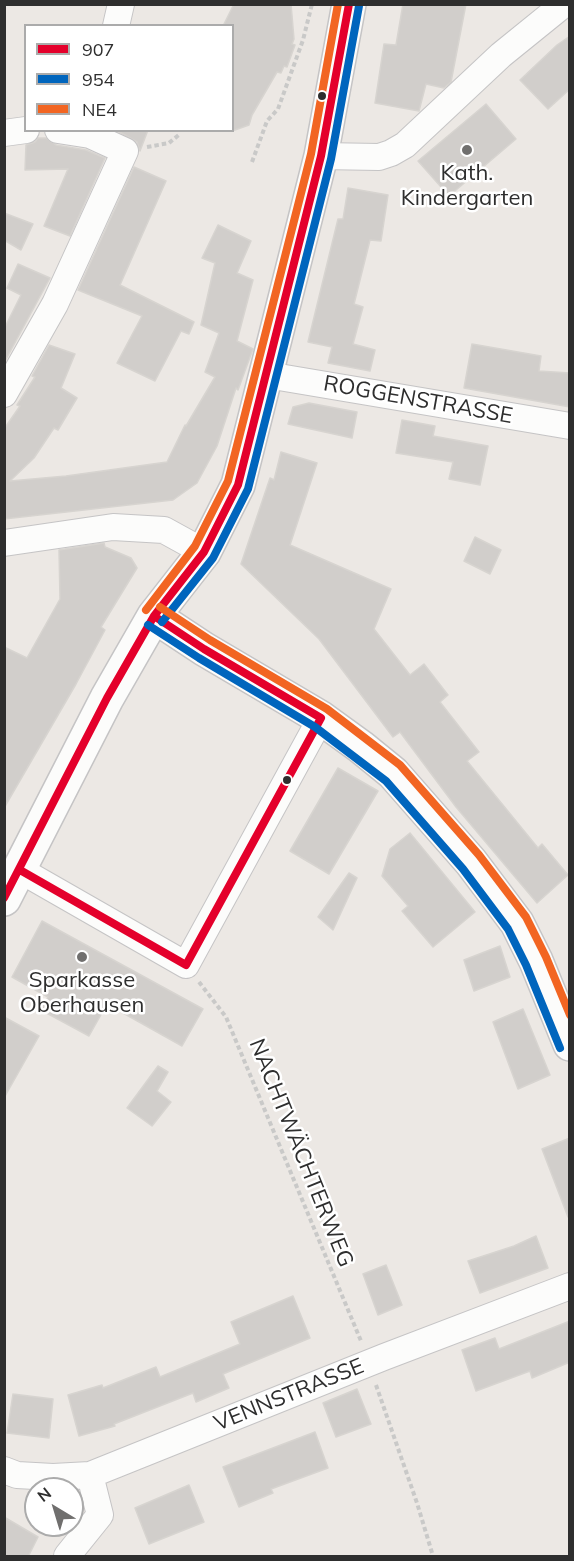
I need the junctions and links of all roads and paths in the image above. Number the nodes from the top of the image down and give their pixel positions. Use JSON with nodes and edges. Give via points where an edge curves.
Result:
{"nodes":[{"id":1,"x":121,"y":4,"type":"edge"},
{"id":2,"x":312,"y":4,"type":"edge"},
{"id":3,"x":349,"y":4,"type":"edge"},
{"id":4,"x":564,"y":4,"type":"edge"},
{"id":5,"x":116,"y":24,"type":"edge"},
{"id":6,"x":24,"y":130,"type":"edge"},
{"id":7,"x":4,"y":133,"type":"edge"},
{"id":8,"x":91,"y":133,"type":"edge"},
{"id":9,"x":180,"y":134,"type":"dead end"},
{"id":10,"x":125,"y":151,"type":"junction"},
{"id":11,"x":321,"y":156,"type":"junction"},
{"id":12,"x":252,"y":162,"type":"dead end"},
{"id":13,"x":267,"y":375,"type":"junction"},
{"id":14,"x":4,"y":394,"type":"edge"},
{"id":15,"x":570,"y":426,"type":"edge"},
{"id":16,"x":4,"y":543,"type":"edge"},
{"id":17,"x":204,"y":552,"type":"junction"},
{"id":18,"x":154,"y":616,"type":"junction"},
{"id":19,"x":321,"y":718,"type":"junction"},
{"id":20,"x":20,"y":870,"type":"junction"},
{"id":21,"x":4,"y":899,"type":"edge"},
{"id":22,"x":186,"y":965,"type":"junction"},
{"id":23,"x":570,"y":1044,"type":"edge"},
{"id":24,"x":570,"y":1286,"type":"edge"},
{"id":25,"x":370,"y":1363,"type":"junction"},
{"id":26,"x":4,"y":1470,"type":"edge"},
{"id":27,"x":90,"y":1475,"type":"junction"},
{"id":28,"x":67,"y":1557,"type":"edge"},
{"id":29,"x":433,"y":1557,"type":"edge"}],
"edges":[{"from":1,"to":5,"type":"street"},
{"from":2,"to":12,"type":"path","via":[[278,108],[267,121]]},
{"from":3,"to":11,"type":"main road"},
{"from":4,"to":11,"type":"street","via":[[501,55],[405,145],[379,157]]},
{"from":6,"to":7,"type":"street"},
{"from":8,"to":10,"type":"street"},
{"from":9,"to":10,"type":"path","via":[[169,143]]},
{"from":10,"to":14,"type":"street","via":[[55,304]]},
{"from":11,"to":13,"type":"main road"},
{"from":13,"to":15,"type":"street","name":"ROGGENSTRASSE"},
{"from":13,"to":17,"type":"main road","via":[[238,485]]},
{"from":16,"to":17,"type":"street","via":[[113,527],[165,530]]},
{"from":17,"to":18,"type":"main road"},
{"from":18,"to":19,"type":"main road"},
{"from":18,"to":20,"type":"main road","via":[[107,698]]},
{"from":19,"to":22,"type":"street"},
{"from":19,"to":23,"type":"main road","via":[[393,773],[495,892],[527,941]]},
{"from":20,"to":21,"type":"main road"},
{"from":20,"to":22,"type":"street"},
{"from":22,"to":25,"type":"path","name":"NACHTWÄCHTERWEG","via":[[226,1017]]},
{"from":24,"to":25,"type":"street","name":"VENNSTRASSE"},
{"from":25,"to":27,"type":"street","name":"VENNSTRASSE"},
{"from":25,"to":29,"type":"path","name":"NACHTWÄCHTERWEG"},
{"from":26,"to":27,"type":"street","name":"VENNSTRASSE","via":[[17,1475]]},
{"from":27,"to":28,"type":"street","via":[[100,1515]]}]}
